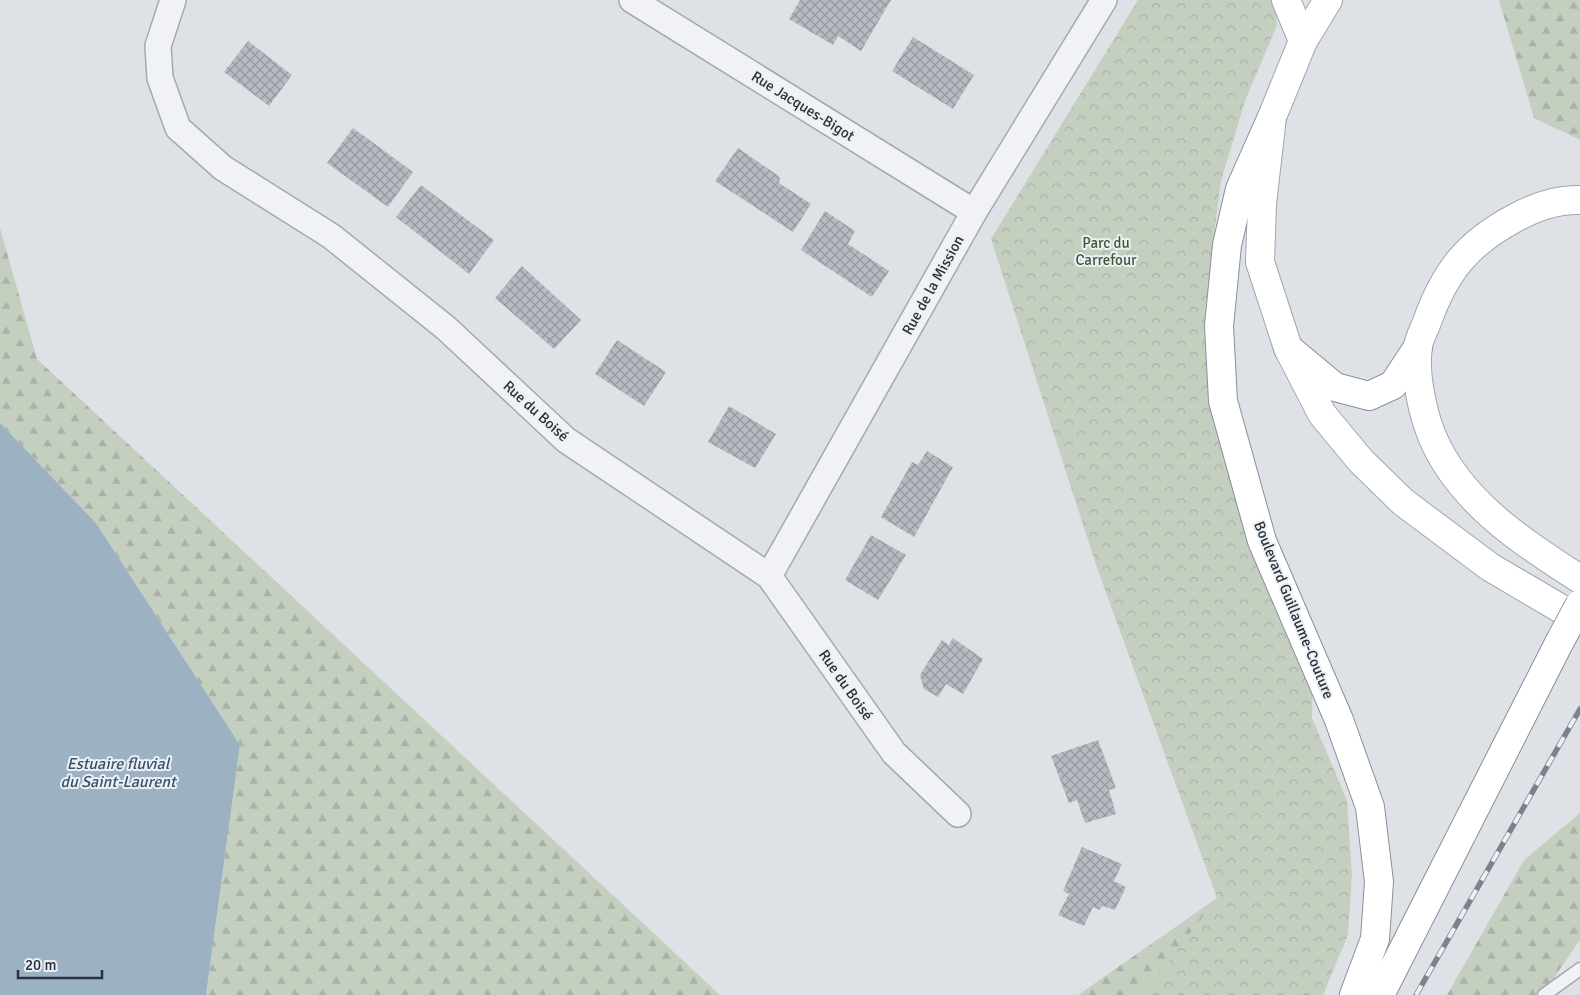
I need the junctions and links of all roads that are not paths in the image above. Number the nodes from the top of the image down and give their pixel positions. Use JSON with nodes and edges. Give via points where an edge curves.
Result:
{"nodes":[{"id":1,"x":173,"y":0,"type":"edge"},
{"id":2,"x":632,"y":0,"type":"edge"},
{"id":3,"x":1104,"y":0,"type":"edge"},
{"id":4,"x":1286,"y":0,"type":"edge"},
{"id":5,"x":1328,"y":0,"type":"edge"},
{"id":6,"x":1303,"y":41,"type":"junction"},
{"id":7,"x":1272,"y":117,"type":"junction"},
{"id":8,"x":1580,"y":200,"type":"edge"},
{"id":9,"x":974,"y":212,"type":"junction"},
{"id":10,"x":1418,"y":347,"type":"junction"},
{"id":11,"x":1288,"y":348,"type":"junction"},
{"id":12,"x":769,"y":576,"type":"junction"},
{"id":13,"x":1580,"y":579,"type":"edge"},
{"id":14,"x":1580,"y":604,"type":"edge"},
{"id":15,"x":1580,"y":620,"type":"edge"},
{"id":16,"x":958,"y":814,"type":"dead end"},
{"id":17,"x":1580,"y":969,"type":"edge"},
{"id":18,"x":1354,"y":995,"type":"edge"},
{"id":19,"x":1380,"y":995,"type":"edge"},
{"id":20,"x":1544,"y":995,"type":"edge"}],
"edges":[{"from":1,"to":12,"type":"street","name":"Rue du Boisé","via":[[158,46],[160,78],[178,128],[222,168],[331,236],[446,328],[566,440]]},
{"from":2,"to":9,"type":"street","name":"Rue Jacques-Bigot"},
{"from":3,"to":9,"type":"street","name":"Rue de la Mission"},
{"from":4,"to":6,"type":"main road"},
{"from":5,"to":6,"type":"main road","name":"Boulevard Guillaume-Couture"},
{"from":6,"to":7,"type":"main road","name":"Boulevard Guillaume-Couture"},
{"from":7,"to":11,"type":"main road","via":[[1262,204],[1260,262]]},
{"from":7,"to":18,"type":"main road","name":"Boulevard Guillaume-Couture","via":[[1240,189],[1227,245],[1219,326],[1223,401],[1262,541],[1339,720],[1370,807],[1379,882],[1375,939]]},
{"from":8,"to":10,"type":"main road","via":[[1537,206],[1487,233],[1443,283]]},
{"from":9,"to":12,"type":"street","name":"Rue de la Mission"},
{"from":10,"to":11,"type":"main road","via":[[1393,385],[1369,396],[1335,386]]},
{"from":10,"to":13,"type":"main road","via":[[1420,398],[1432,436],[1450,470],[1481,506],[1534,550]]},
{"from":11,"to":15,"type":"main road","via":[[1322,414],[1361,461],[1403,502],[1490,567]]},
{"from":12,"to":16,"type":"street","name":"Rue du Boisé","via":[[894,753]]},
{"from":14,"to":19,"type":"main road","bridge":true},
{"from":17,"to":20,"type":"lane"}]}
